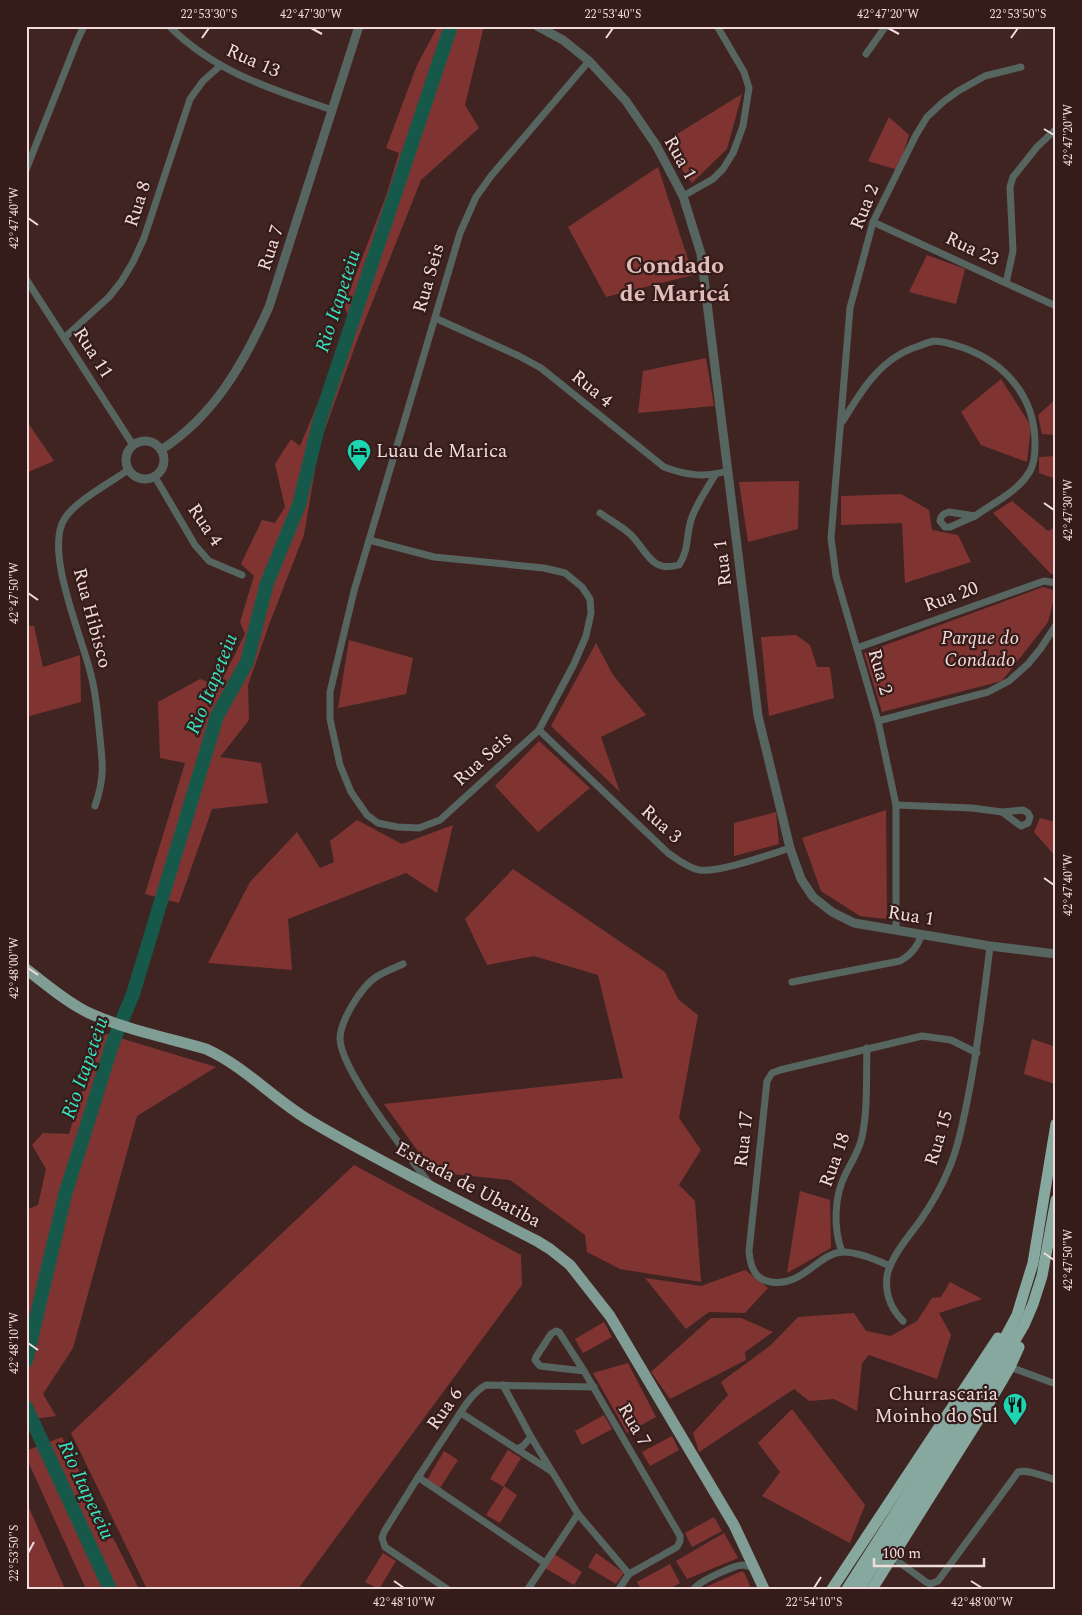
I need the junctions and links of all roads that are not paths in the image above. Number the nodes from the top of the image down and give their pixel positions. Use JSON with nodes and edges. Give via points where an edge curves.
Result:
{"nodes":[{"id":1,"x":84,"y":26,"type":"edge"},
{"id":2,"x":169,"y":26,"type":"edge"},
{"id":3,"x":359,"y":26,"type":"edge"},
{"id":4,"x":537,"y":26,"type":"edge"},
{"id":5,"x":717,"y":26,"type":"edge"},
{"id":6,"x":886,"y":26,"type":"edge"},
{"id":7,"x":866,"y":54,"type":"dead end"},
{"id":8,"x":589,"y":61,"type":"junction"},
{"id":9,"x":220,"y":66,"type":"junction"},
{"id":10,"x":1021,"y":67,"type":"dead end"},
{"id":11,"x":332,"y":110,"type":"junction"},
{"id":12,"x":1056,"y":129,"type":"edge"},
{"id":13,"x":26,"y":170,"type":"edge"},
{"id":14,"x":683,"y":196,"type":"junction"},
{"id":15,"x":873,"y":222,"type":"junction"},
{"id":16,"x":26,"y":279,"type":"edge"},
{"id":17,"x":1006,"y":283,"type":"junction"},
{"id":18,"x":1056,"y":306,"type":"edge"},
{"id":19,"x":435,"y":318,"type":"junction"},
{"id":20,"x":64,"y":338,"type":"junction"},
{"id":21,"x":841,"y":424,"type":"junction"},
{"id":22,"x":133,"y":445,"type":"junction"},
{"id":23,"x":161,"y":450,"type":"junction"},
{"id":24,"x":128,"y":470,"type":"junction"},
{"id":25,"x":727,"y":471,"type":"junction"},
{"id":26,"x":715,"y":475,"type":"junction"},
{"id":27,"x":155,"y":477,"type":"junction"},
{"id":28,"x":600,"y":513,"type":"dead end"},
{"id":29,"x":975,"y":516,"type":"dead end"},
{"id":30,"x":369,"y":540,"type":"junction"},
{"id":31,"x":242,"y":574,"type":"dead end"},
{"id":32,"x":1056,"y":583,"type":"edge"},
{"id":33,"x":1056,"y":625,"type":"edge"},
{"id":34,"x":856,"y":648,"type":"junction"},
{"id":35,"x":878,"y":721,"type":"junction"},
{"id":36,"x":539,"y":730,"type":"junction"},
{"id":37,"x":896,"y":805,"type":"junction"},
{"id":38,"x":96,"y":806,"type":"dead end"},
{"id":39,"x":1002,"y":812,"type":"dead end"},
{"id":40,"x":790,"y":848,"type":"junction"},
{"id":41,"x":896,"y":930,"type":"junction"},
{"id":42,"x":922,"y":934,"type":"junction"},
{"id":43,"x":990,"y":946,"type":"junction"},
{"id":44,"x":1056,"y":954,"type":"edge"},
{"id":45,"x":403,"y":964,"type":"dead end"},
{"id":46,"x":26,"y":969,"type":"edge"},
{"id":47,"x":792,"y":982,"type":"dead end"},
{"id":48,"x":867,"y":1048,"type":"junction"},
{"id":49,"x":977,"y":1053,"type":"junction"},
{"id":50,"x":1056,"y":1124,"type":"edge"},
{"id":51,"x":432,"y":1186,"type":"junction"},
{"id":52,"x":1056,"y":1200,"type":"edge"},
{"id":53,"x":842,"y":1252,"type":"junction"},
{"id":54,"x":890,"y":1266,"type":"junction"},
{"id":55,"x":1025,"y":1291,"type":"junction"},
{"id":56,"x":1029,"y":1316,"type":"junction"},
{"id":57,"x":903,"y":1321,"type":"dead end"},
{"id":58,"x":1010,"y":1367,"type":"junction"},
{"id":59,"x":584,"y":1371,"type":"junction"},
{"id":60,"x":1056,"y":1384,"type":"edge"},
{"id":61,"x":503,"y":1385,"type":"junction"},
{"id":62,"x":516,"y":1385,"type":"junction"},
{"id":63,"x":594,"y":1388,"type":"junction"},
{"id":64,"x":510,"y":1398,"type":"junction"},
{"id":65,"x":461,"y":1413,"type":"junction"},
{"id":66,"x":532,"y":1437,"type":"junction"},
{"id":67,"x":517,"y":1450,"type":"junction"},
{"id":68,"x":553,"y":1472,"type":"junction"},
{"id":69,"x":418,"y":1477,"type":"junction"},
{"id":70,"x":1056,"y":1480,"type":"edge"},
{"id":71,"x":578,"y":1514,"type":"junction"},
{"id":72,"x":892,"y":1557,"type":"junction"},
{"id":73,"x":545,"y":1563,"type":"junction"},
{"id":74,"x":629,"y":1574,"type":"junction"},
{"id":75,"x":761,"y":1584,"type":"edge"},
{"id":76,"x":447,"y":1589,"type":"edge"},
{"id":77,"x":528,"y":1589,"type":"edge"},
{"id":78,"x":619,"y":1589,"type":"edge"},
{"id":79,"x":694,"y":1589,"type":"edge"},
{"id":80,"x":832,"y":1589,"type":"edge"},
{"id":81,"x":847,"y":1589,"type":"edge"},
{"id":82,"x":859,"y":1589,"type":"edge"},
{"id":83,"x":872,"y":1589,"type":"edge"}],
"edges":[{"from":1,"to":13,"type":"street"},
{"from":2,"to":9,"type":"street","name":"Rua 13","via":[[200,54]]},
{"from":3,"to":11,"type":"street","name":"Rua 7"},
{"from":4,"to":8,"type":"street","name":"Rua 1","via":[[563,40]]},
{"from":5,"to":14,"type":"street","via":[[744,72],[749,88],[743,126],[723,169],[713,179]]},
{"from":6,"to":7,"type":"street"},
{"from":8,"to":14,"type":"street","name":"Rua 1","via":[[626,101],[656,146]]},
{"from":8,"to":19,"type":"street","name":"Rua Seis","via":[[476,197],[460,233]]},
{"from":9,"to":11,"type":"street","name":"Rua 13","via":[[251,81]]},
{"from":9,"to":20,"type":"street","name":"Rua 8","via":[[190,99],[133,262],[109,297]]},
{"from":10,"to":15,"type":"street","name":"Rua 2","via":[[985,76],[958,91],[927,117]]},
{"from":11,"to":23,"type":"street","name":"Rua 7","via":[[269,307],[252,344],[216,402],[195,425]]},
{"from":12,"to":17,"type":"street","via":[[1013,177],[1010,187],[1013,251]]},
{"from":14,"to":25,"type":"street","name":"Rua 1","via":[[701,254]]},
{"from":15,"to":17,"type":"street","name":"Rua 23"},
{"from":15,"to":21,"type":"street","name":"Rua 2","via":[[850,308]]},
{"from":16,"to":20,"type":"street","name":"Rua 11"},
{"from":17,"to":18,"type":"street","name":"Rua 23"},
{"from":19,"to":26,"type":"street","name":"Rua 4","via":[[541,368],[664,467],[684,474]]},
{"from":19,"to":30,"type":"street","name":"Rua Seis"},
{"from":20,"to":22,"type":"street","name":"Rua 11"},
{"from":21,"to":29,"type":"street","name":"Rua 2","via":[[862,389],[880,368],[910,348],[934,341],[953,344],[978,353],[998,366],[1023,394],[1035,429],[1035,452],[1031,470],[1020,484]]},
{"from":21,"to":34,"type":"street","name":"Rua 2","via":[[831,538],[836,576]]},
{"from":22,"to":23,"type":"street","via":[[148,441]]},
{"from":22,"to":24,"type":"street","via":[[126,456]]},
{"from":23,"to":27,"type":"street","via":[[164,464]]},
{"from":24,"to":27,"type":"street","via":[[137,478]]},
{"from":24,"to":38,"type":"street","name":"Rua Hibisco","via":[[74,507],[59,531],[60,565],[68,605],[83,645],[96,699],[103,770]]},
{"from":25,"to":26,"type":"street","name":"Rua 4"},
{"from":25,"to":40,"type":"street","name":"Rua 1","via":[[758,716]]},
{"from":26,"to":28,"type":"street","via":[[692,517],[686,556],[680,565],[670,568],[656,564],[628,532]]},
{"from":27,"to":31,"type":"street","name":"Rua 4","via":[[195,545],[209,561]]},
{"from":30,"to":36,"type":"street","name":"Rua Seis","via":[[434,557],[544,568],[565,574],[582,587],[590,599],[586,636]]},
{"from":30,"to":36,"type":"street","name":"Rua Seis","via":[[330,692],[330,719],[340,765],[351,792],[367,815],[378,823],[397,827],[419,828],[440,820]]},
{"from":32,"to":34,"type":"street","name":"Rua 20","via":[[1044,580]]},
{"from":33,"to":35,"type":"street","via":[[1028,664],[1009,681],[988,692]]},
{"from":34,"to":35,"type":"street","name":"Rua 2"},
{"from":35,"to":37,"type":"street","name":"Rua 2"},
{"from":36,"to":40,"type":"street","name":"Rua 3","via":[[668,853],[683,863],[698,870],[714,870]]},
{"from":37,"to":39,"type":"street"},
{"from":37,"to":41,"type":"street","name":"Rua 2"},
{"from":40,"to":41,"type":"street","name":"Rua 1","via":[[801,879],[813,897],[832,912],[854,923]]},
{"from":41,"to":42,"type":"street","name":"Rua 1"},
{"from":42,"to":43,"type":"street","name":"Rua 1"},
{"from":42,"to":47,"type":"street","via":[[910,956],[900,961]]},
{"from":43,"to":44,"type":"street","name":"Rua 1"},
{"from":43,"to":49,"type":"street","name":"Rua 15"},
{"from":45,"to":51,"type":"street","via":[[376,977],[359,995],[340,1037],[341,1047],[369,1099]]},
{"from":46,"to":51,"type":"main road","name":"Estrada de Ubatiba","via":[[75,1005],[108,1021],[220,1055],[312,1122]]},
{"from":48,"to":49,"type":"street","name":"Rua 17","via":[[922,1036],[951,1040]]},
{"from":48,"to":53,"type":"street","name":"Rua 18","via":[[862,1137],[838,1198],[837,1231]]},
{"from":48,"to":53,"type":"street","name":"Rua 17","via":[[776,1071],[769,1077],[766,1087],[749,1250],[753,1269],[760,1279],[784,1282]]},
{"from":49,"to":54,"type":"street","name":"Rua 15","via":[[961,1130],[948,1170],[933,1201]]},
{"from":50,"to":55,"type":"highway","via":[[1038,1239]]},
{"from":51,"to":75,"type":"main road","name":"Estrada de Ubatiba","via":[[550,1248],[579,1275],[610,1316],[646,1375],[734,1525]]},
{"from":52,"to":56,"type":"highway","via":[[1044,1268]]},
{"from":53,"to":54,"type":"street"},
{"from":54,"to":57,"type":"street","name":"Rua 15","via":[[887,1291],[894,1310]]},
{"from":55,"to":80,"type":"highway"},
{"from":55,"to":81,"type":"highway","via":[[1014,1322],[992,1362]]},
{"from":56,"to":58,"type":"highway"},
{"from":56,"to":82,"type":"highway"},
{"from":58,"to":60,"type":"street"},
{"from":58,"to":72,"type":"highway"},
{"from":59,"to":59,"type":"street","name":"Rua 7","via":[[559,1332],[551,1334],[537,1353],[535,1360],[540,1366]]},
{"from":59,"to":63,"type":"street","name":"Rua 7"},
{"from":61,"to":62,"type":"street","name":"Rua 6"},
{"from":61,"to":64,"type":"street"},
{"from":61,"to":65,"type":"street","name":"Rua 6","via":[[480,1388]]},
{"from":62,"to":63,"type":"street","name":"Rua 6"},
{"from":62,"to":64,"type":"street"},
{"from":63,"to":74,"type":"street","name":"Rua 7","via":[[680,1536],[679,1545],[674,1550]]},
{"from":64,"to":66,"type":"street"},
{"from":65,"to":67,"type":"street"},
{"from":65,"to":69,"type":"street","name":"Rua 6"},
{"from":66,"to":67,"type":"street"},
{"from":66,"to":68,"type":"street"},
{"from":67,"to":68,"type":"street"},
{"from":68,"to":71,"type":"street"},
{"from":69,"to":73,"type":"street"},
{"from":69,"to":76,"type":"street","name":"Rua 6","via":[[382,1538],[385,1547]]},
{"from":70,"to":72,"type":"street","via":[[1018,1472],[934,1583],[926,1582]]},
{"from":71,"to":73,"type":"street"},
{"from":71,"to":74,"type":"street"},
{"from":72,"to":83,"type":"highway"},
{"from":73,"to":77,"type":"street"},
{"from":74,"to":78,"type":"street"},
{"from":75,"to":79,"type":"street","via":[[747,1565],[701,1582]]}]}
